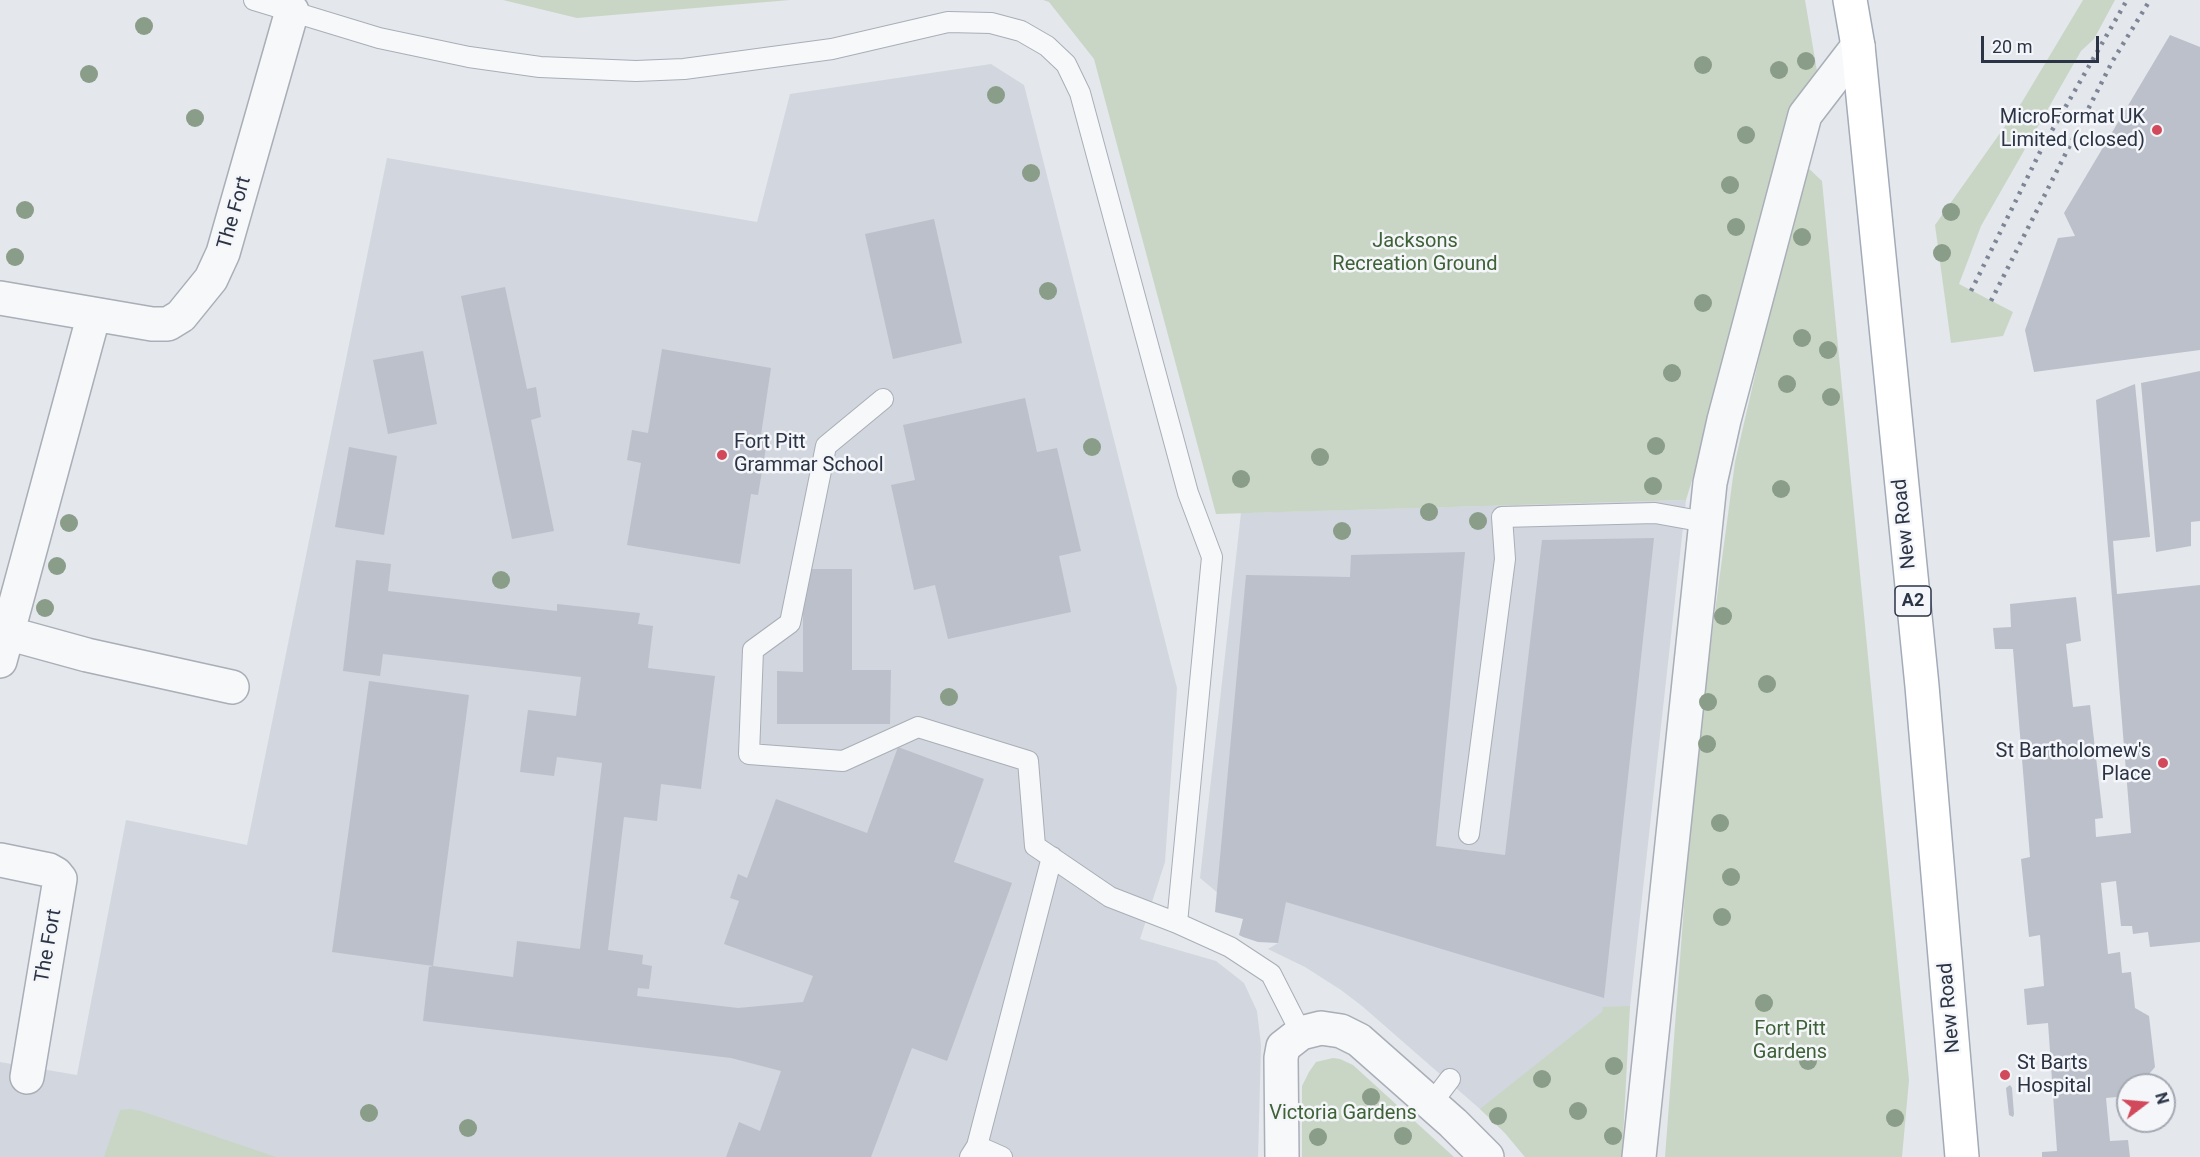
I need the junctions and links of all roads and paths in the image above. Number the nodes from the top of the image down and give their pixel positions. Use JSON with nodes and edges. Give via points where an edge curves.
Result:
{"nodes":[{"id":1,"x":254,"y":0,"type":"edge"},
{"id":2,"x":1850,"y":0,"type":"edge"},
{"id":3,"x":292,"y":11,"type":"junction"},
{"id":4,"x":1858,"y":45,"type":"junction"},
{"id":5,"x":0,"y":298,"type":"edge"},
{"id":6,"x":94,"y":314,"type":"junction"},
{"id":7,"x":884,"y":399,"type":"dead end"},
{"id":8,"x":1706,"y":522,"type":"junction"},
{"id":9,"x":4,"y":647,"type":"edge"},
{"id":10,"x":232,"y":687,"type":"dead end"},
{"id":11,"x":1469,"y":834,"type":"dead end"},
{"id":12,"x":1052,"y":857,"type":"junction"},
{"id":13,"x":0,"y":860,"type":"edge"},
{"id":14,"x":1177,"y":923,"type":"junction"},
{"id":15,"x":1301,"y":1033,"type":"junction"},
{"id":16,"x":27,"y":1077,"type":"dead end"},
{"id":17,"x":974,"y":1152,"type":"edge"},
{"id":18,"x":1002,"y":1157,"type":"edge"},
{"id":19,"x":1282,"y":1157,"type":"edge"},
{"id":20,"x":1487,"y":1157,"type":"edge"},
{"id":21,"x":1639,"y":1157,"type":"edge"},
{"id":22,"x":1962,"y":1157,"type":"edge"}],
"edges":[{"from":1,"to":3,"type":"lane"},
{"from":2,"to":4,"type":"main road","name":"New Road","number":"A2"},
{"from":3,"to":6,"type":"street","name":"The Fort","via":[[223,253],[211,279],[189,308],[171,323],[152,324]]},
{"from":3,"to":14,"type":"lane","via":[[379,38],[508,64],[557,69],[684,69],[832,49],[948,22],[991,23],[1021,31],[1047,46],[1066,64],[1080,93],[1188,493],[1212,557]]},
{"from":4,"to":8,"type":"street","via":[[1805,115],[1724,420]]},
{"from":4,"to":22,"type":"main road","name":"New Road","number":"A2","via":[[1921,675]]},
{"from":5,"to":6,"type":"street","name":"The Fort"},
{"from":6,"to":9,"type":"street"},
{"from":7,"to":12,"type":"lane","via":[[826,446],[790,623],[753,650],[750,754],[843,761],[918,727],[1028,761],[1035,846]]},
{"from":8,"to":11,"type":"lane","via":[[1655,513],[1502,517],[1505,559]]},
{"from":8,"to":21,"type":"street"},
{"from":9,"to":10,"type":"street","via":[[87,655]]},
{"from":12,"to":14,"type":"lane","via":[[1110,897]]},
{"from":12,"to":17,"type":"lane"},
{"from":13,"to":16,"type":"street","name":"The Fort","via":[[49,870],[60,879]]},
{"from":14,"to":15,"type":"lane","via":[[1230,947],[1271,974]]},
{"from":15,"to":19,"type":"street","via":[[1282,1052]]},
{"from":15,"to":20,"type":"street","via":[[1341,1030],[1441,1091]]},
{"from":17,"to":18,"type":"lane"}]}
